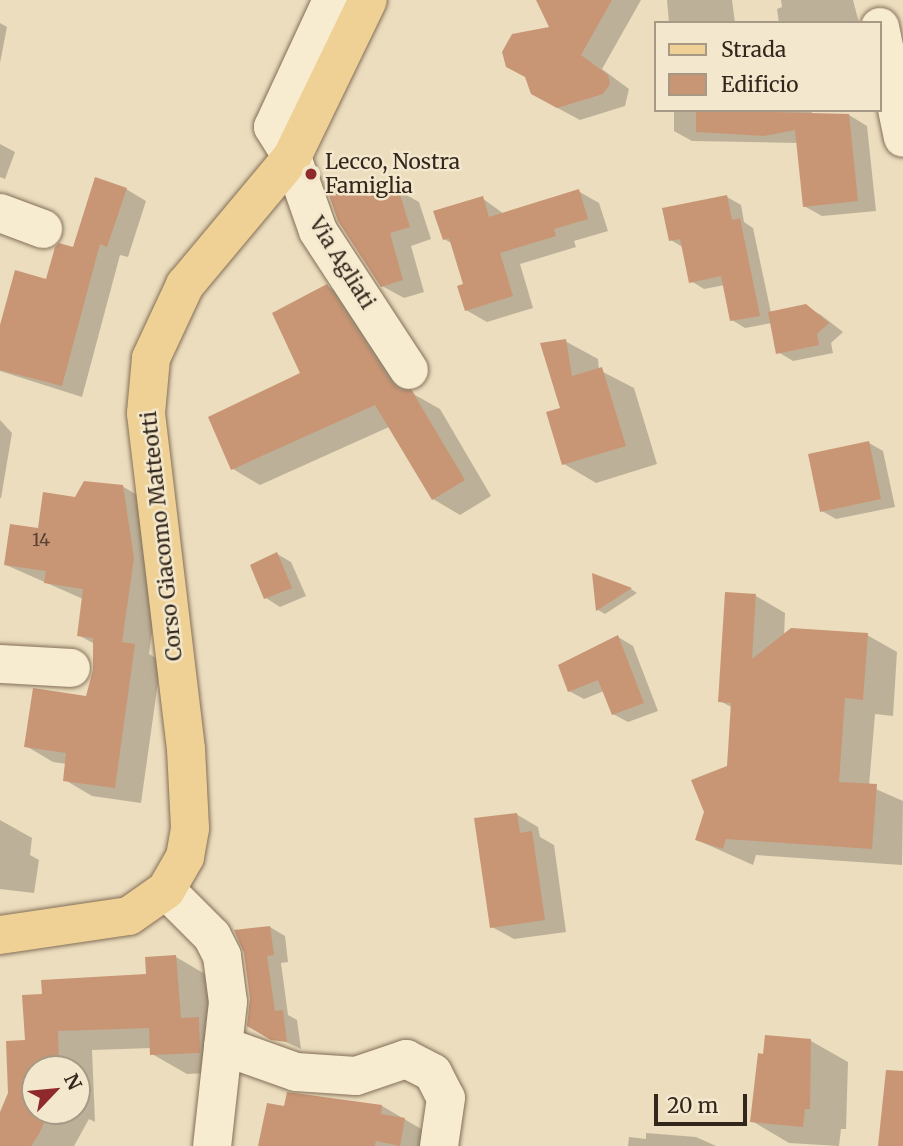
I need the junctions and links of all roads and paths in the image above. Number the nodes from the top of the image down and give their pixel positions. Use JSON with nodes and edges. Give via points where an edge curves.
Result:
{"nodes":[{"id":1,"x":875,"y":0,"type":"edge"},
{"id":2,"x":352,"y":6,"type":"edge"},
{"id":3,"x":879,"y":21,"type":"edge"},
{"id":4,"x":882,"y":35,"type":"edge"},
{"id":5,"x":903,"y":138,"type":"edge"},
{"id":6,"x":292,"y":157,"type":"junction"},
{"id":7,"x":0,"y":213,"type":"edge"},
{"id":8,"x":43,"y":229,"type":"dead end"},
{"id":9,"x":409,"y":370,"type":"dead end"},
{"id":10,"x":0,"y":664,"type":"edge"},
{"id":11,"x":71,"y":668,"type":"dead end"},
{"id":12,"x":166,"y":890,"type":"junction"},
{"id":13,"x":0,"y":935,"type":"edge"},
{"id":14,"x":223,"y":1046,"type":"junction"},
{"id":15,"x":212,"y":1146,"type":"edge"},
{"id":16,"x":439,"y":1146,"type":"edge"}],
"edges":[{"from":1,"to":3,"type":"street"},
{"from":2,"to":6,"type":"main road","name":"Corso Giacomo Matteotti"},
{"from":4,"to":5,"type":"street"},
{"from":6,"to":9,"type":"street","name":"Via Agliati","via":[[318,231]]},
{"from":6,"to":12,"type":"main road","name":"Corso Giacomo Matteotti","via":[[185,285],[151,358],[146,413],[186,749],[190,828],[185,857]]},
{"from":7,"to":8,"type":"street"},
{"from":10,"to":11,"type":"street"},
{"from":12,"to":13,"type":"main road","name":"Corso Giacomo Matteotti","via":[[129,916]]},
{"from":12,"to":14,"type":"street","via":[[212,936],[222,956],[228,1002]]},
{"from":14,"to":15,"type":"street"},
{"from":14,"to":16,"type":"street","via":[[296,1072],[356,1076],[406,1059],[433,1073],[446,1098]]}]}
